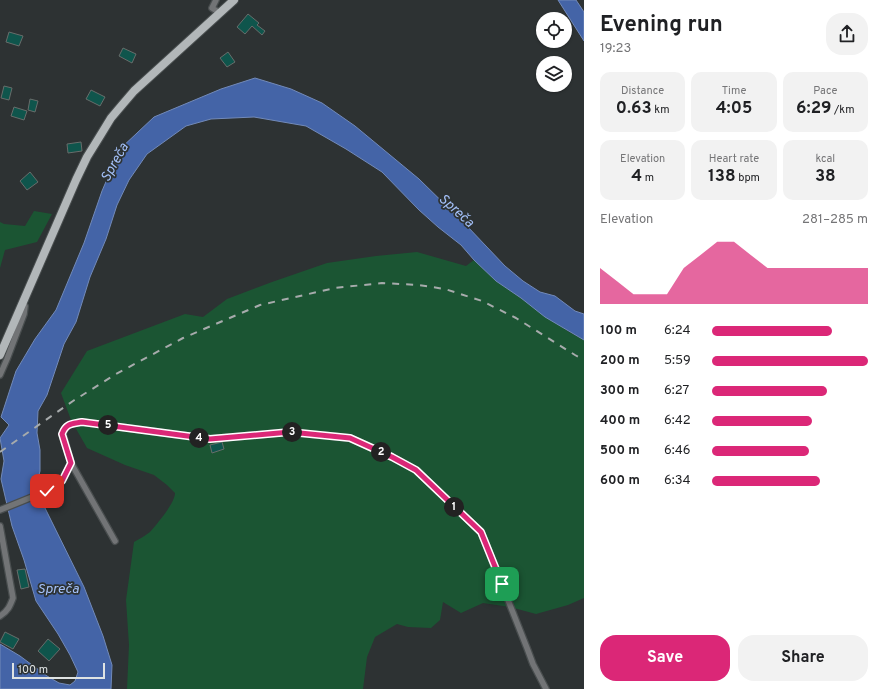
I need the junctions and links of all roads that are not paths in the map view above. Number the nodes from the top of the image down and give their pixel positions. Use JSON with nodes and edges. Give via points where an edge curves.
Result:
{"nodes":[{"id":1,"x":216,"y":0,"type":"edge"},
{"id":2,"x":234,"y":0,"type":"edge"},
{"id":3,"x":220,"y":13,"type":"junction"},
{"id":4,"x":22,"y":303,"type":"junction"},
{"id":5,"x":0,"y":355,"type":"edge"},
{"id":6,"x":0,"y":375,"type":"edge"},
{"id":7,"x":71,"y":463,"type":"junction"},
{"id":8,"x":2,"y":510,"type":"edge"},
{"id":9,"x":0,"y":526,"type":"edge"},
{"id":10,"x":115,"y":541,"type":"dead end"},
{"id":11,"x":0,"y":616,"type":"edge"},
{"id":12,"x":546,"y":689,"type":"edge"}],
"edges":[{"from":1,"to":3,"type":"street","via":[[212,8]]},
{"from":2,"to":3,"type":"main road"},
{"from":3,"to":4,"type":"main road","via":[[134,91],[111,118],[87,157]]},
{"from":4,"to":5,"type":"main road"},
{"from":4,"to":6,"type":"street","via":[[25,306],[24,314]]},
{"from":7,"to":8,"type":"street","via":[[62,481],[47,491]]},
{"from":7,"to":10,"type":"street"},
{"from":7,"to":12,"type":"street","via":[[62,434],[68,425],[82,422],[210,439],[290,432],[350,438],[392,457],[416,470],[481,532],[533,664]]},
{"from":9,"to":11,"type":"street","via":[[13,598],[5,613]]}]}
